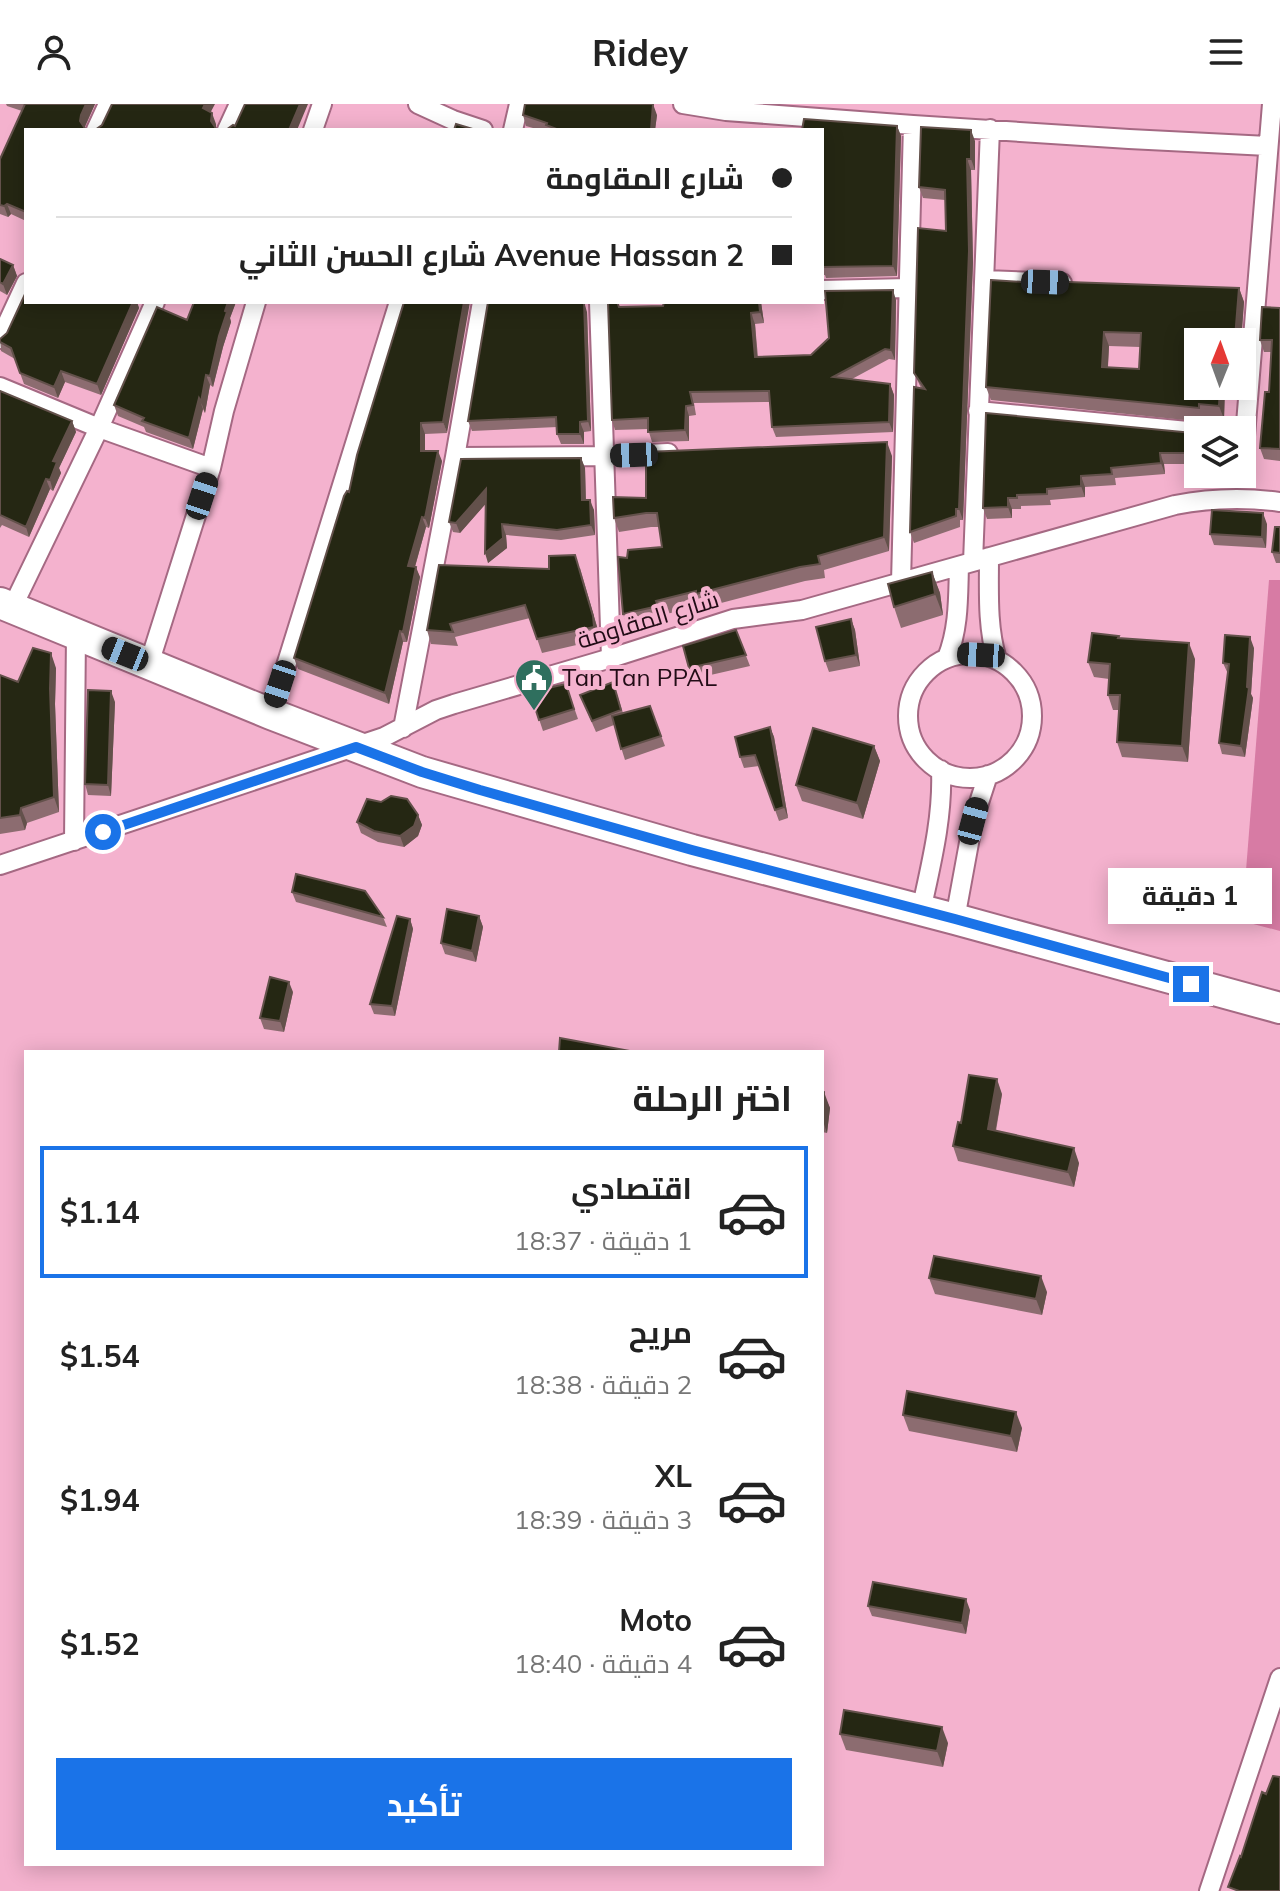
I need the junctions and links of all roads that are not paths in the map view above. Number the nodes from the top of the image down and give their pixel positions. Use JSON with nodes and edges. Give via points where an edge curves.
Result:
{"nodes":[{"id":1,"x":108,"y":104,"type":"edge"},
{"id":2,"x":239,"y":104,"type":"edge"},
{"id":3,"x":322,"y":104,"type":"edge"},
{"id":4,"x":418,"y":104,"type":"edge"},
{"id":5,"x":519,"y":104,"type":"edge"},
{"id":6,"x":683,"y":104,"type":"edge"},
{"id":7,"x":1272,"y":104,"type":"edge"},
{"id":8,"x":766,"y":109,"type":"edge"},
{"id":9,"x":452,"y":125,"type":"edge"},
{"id":10,"x":913,"y":125,"type":"junction"},
{"id":11,"x":97,"y":128,"type":"edge"},
{"id":12,"x":228,"y":128,"type":"edge"},
{"id":13,"x":314,"y":128,"type":"edge"},
{"id":14,"x":513,"y":128,"type":"edge"},
{"id":15,"x":990,"y":129,"type":"junction"},
{"id":16,"x":1268,"y":146,"type":"junction"},
{"id":17,"x":985,"y":280,"type":"junction"},
{"id":18,"x":1075,"y":284,"type":"edge"},
{"id":19,"x":24,"y":287,"type":"edge"},
{"id":20,"x":908,"y":288,"type":"junction"},
{"id":21,"x":824,"y":290,"type":"edge"},
{"id":22,"x":154,"y":304,"type":"edge"},
{"id":23,"x":255,"y":304,"type":"edge"},
{"id":24,"x":398,"y":304,"type":"edge"},
{"id":25,"x":482,"y":304,"type":"edge"},
{"id":26,"x":599,"y":304,"type":"edge"},
{"id":27,"x":0,"y":339,"type":"edge"},
{"id":28,"x":0,"y":387,"type":"edge"},
{"id":29,"x":978,"y":411,"type":"junction"},
{"id":30,"x":1245,"y":416,"type":"edge"},
{"id":31,"x":99,"y":428,"type":"junction"},
{"id":32,"x":1184,"y":431,"type":"edge"},
{"id":33,"x":683,"y":453,"type":"edge"},
{"id":34,"x":604,"y":456,"type":"junction"},
{"id":35,"x":455,"y":457,"type":"junction"},
{"id":36,"x":211,"y":468,"type":"junction"},
{"id":37,"x":1241,"y":488,"type":"edge"},
{"id":38,"x":1240,"y":498,"type":"junction"},
{"id":39,"x":1280,"y":502,"type":"edge"},
{"id":40,"x":974,"y":562,"type":"junction"},
{"id":41,"x":901,"y":582,"type":"junction"},
{"id":42,"x":6,"y":605,"type":"edge"},
{"id":43,"x":76,"y":634,"type":"junction"},
{"id":44,"x":611,"y":658,"type":"junction"},
{"id":45,"x":947,"y":658,"type":"junction"},
{"id":46,"x":997,"y":660,"type":"junction"},
{"id":47,"x":149,"y":664,"type":"junction"},
{"id":48,"x":271,"y":714,"type":"junction"},
{"id":49,"x":403,"y":728,"type":"junction"},
{"id":50,"x":356,"y":747,"type":"junction"},
{"id":51,"x":941,"y":770,"type":"junction"},
{"id":52,"x":988,"y":775,"type":"junction"},
{"id":53,"x":74,"y":841,"type":"junction"},
{"id":54,"x":0,"y":865,"type":"edge"},
{"id":55,"x":921,"y":911,"type":"junction"},
{"id":56,"x":955,"y":919,"type":"junction"},
{"id":57,"x":1280,"y":1008,"type":"edge"},
{"id":58,"x":1280,"y":1678,"type":"edge"},
{"id":59,"x":1209,"y":1891,"type":"edge"}],
"edges":[{"from":1,"to":11,"type":"street"},
{"from":2,"to":12,"type":"street"},
{"from":3,"to":13,"type":"street"},
{"from":4,"to":9,"type":"street"},
{"from":5,"to":14,"type":"street"},
{"from":6,"to":8,"type":"street","via":[[726,111]]},
{"from":7,"to":16,"type":"street"},
{"from":8,"to":10,"type":"street"},
{"from":10,"to":15,"type":"street"},
{"from":10,"to":20,"type":"street"},
{"from":15,"to":16,"type":"street"},
{"from":15,"to":17,"type":"street"},
{"from":16,"to":30,"type":"street","via":[[1249,290]]},
{"from":17,"to":18,"type":"street"},
{"from":17,"to":29,"type":"street"},
{"from":19,"to":27,"type":"street"},
{"from":20,"to":21,"type":"street"},
{"from":20,"to":41,"type":"street","via":[[896,444]]},
{"from":22,"to":31,"type":"street"},
{"from":23,"to":36,"type":"street"},
{"from":24,"to":48,"type":"street"},
{"from":25,"to":35,"type":"street"},
{"from":26,"to":34,"type":"street"},
{"from":28,"to":31,"type":"street"},
{"from":29,"to":32,"type":"street"},
{"from":29,"to":40,"type":"street"},
{"from":31,"to":36,"type":"street"},
{"from":31,"to":42,"type":"street"},
{"from":33,"to":34,"type":"street"},
{"from":34,"to":35,"type":"street"},
{"from":34,"to":44,"type":"street"},
{"from":35,"to":49,"type":"street"},
{"from":36,"to":47,"type":"street"},
{"from":37,"to":38,"type":"street"},
{"from":38,"to":39,"type":"street","name":"شارع المقاومة"},
{"from":38,"to":40,"type":"street","name":"شارع المقاومة","via":[[1175,505]]},
{"from":40,"to":41,"type":"street","name":"شارع المقاومة"},
{"from":40,"to":45,"type":"street"},
{"from":40,"to":46,"type":"street"},
{"from":41,"to":44,"type":"street","name":"شارع المقاومة","via":[[802,610],[733,619]]},
{"from":42,"to":43,"type":"main road"},
{"from":43,"to":47,"type":"main road"},
{"from":43,"to":53,"type":"street"},
{"from":44,"to":49,"type":"street","name":"شارع المقاومة","via":[[436,710]]},
{"from":45,"to":46,"type":"street","via":[[964,654]]},
{"from":45,"to":51,"type":"street","via":[[917,684],[909,702],[913,742]]},
{"from":46,"to":52,"type":"street","via":[[1024,685],[1032,721],[1018,755]]},
{"from":47,"to":48,"type":"main road"},
{"from":48,"to":50,"type":"main road"},
{"from":49,"to":50,"type":"street","name":"شارع المقاومة"},
{"from":50,"to":53,"type":"street","name":"شارع المقاومة"},
{"from":50,"to":55,"type":"main road","via":[[496,795]]},
{"from":51,"to":52,"type":"street","via":[[972,778]]},
{"from":51,"to":55,"type":"street","via":[[940,819]]},
{"from":52,"to":56,"type":"street","via":[[973,821]]},
{"from":53,"to":54,"type":"street","name":"شارع المقاومة"},
{"from":55,"to":56,"type":"main road"},
{"from":56,"to":57,"type":"main road"},
{"from":58,"to":59,"type":"street"}]}
